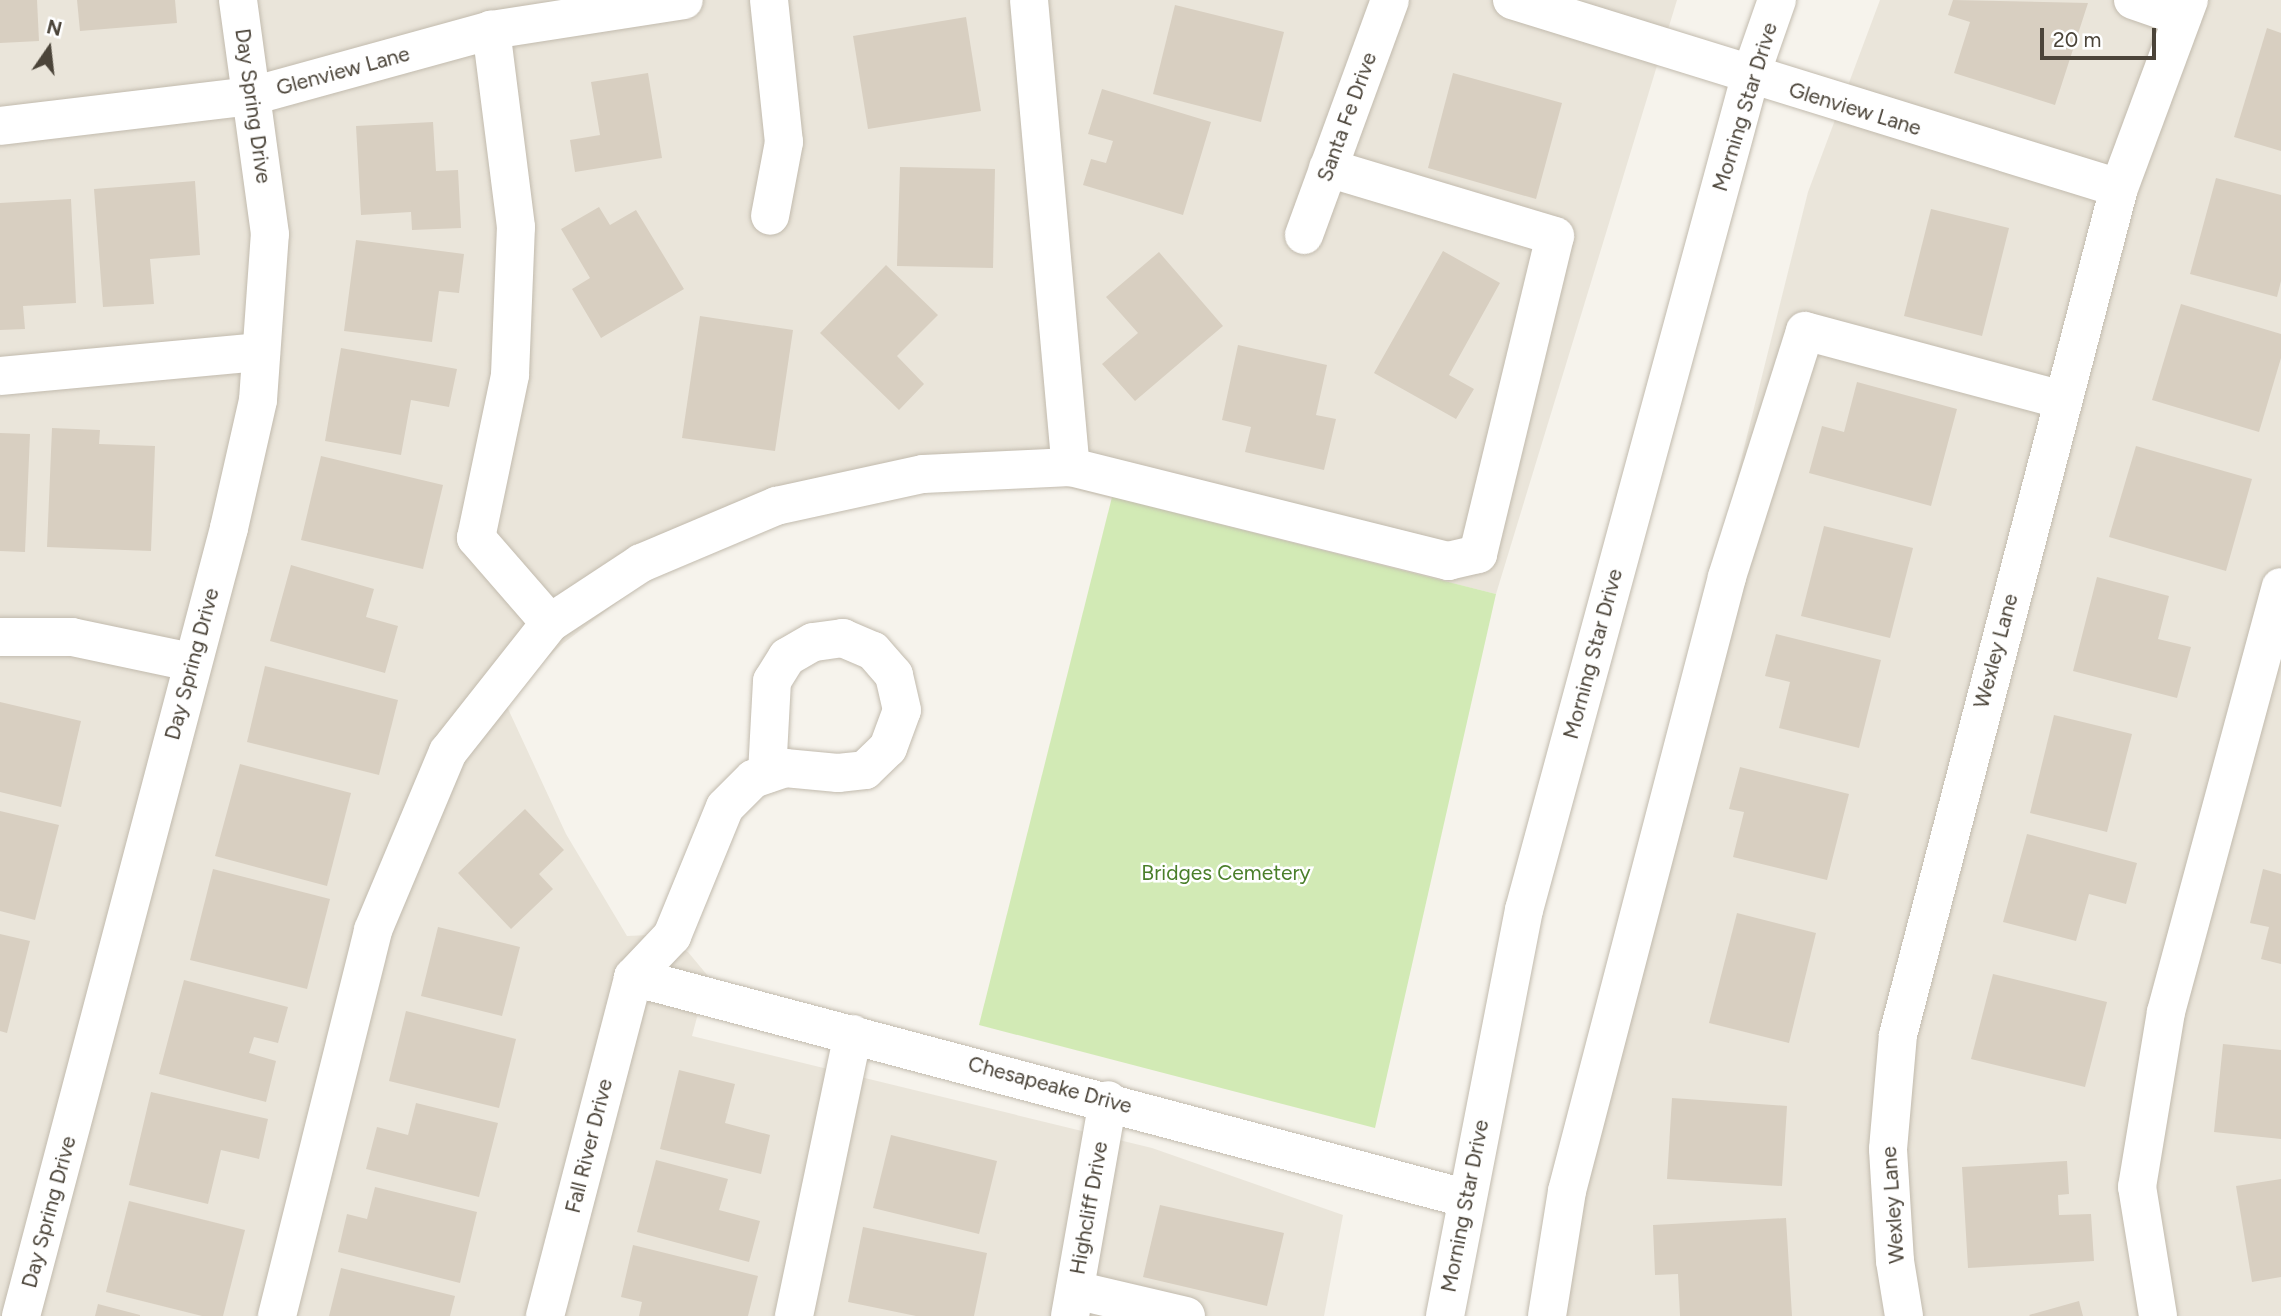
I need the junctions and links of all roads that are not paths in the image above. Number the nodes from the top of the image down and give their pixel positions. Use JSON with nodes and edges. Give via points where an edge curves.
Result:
{"nodes":[{"id":1,"x":238,"y":0,"type":"edge"},
{"id":2,"x":684,"y":0,"type":"edge"},
{"id":3,"x":769,"y":0,"type":"edge"},
{"id":4,"x":1029,"y":0,"type":"edge"},
{"id":5,"x":1390,"y":0,"type":"edge"},
{"id":6,"x":1512,"y":0,"type":"edge"},
{"id":7,"x":1777,"y":0,"type":"edge"},
{"id":8,"x":2133,"y":0,"type":"edge"},
{"id":9,"x":2185,"y":8,"type":"edge"},
{"id":10,"x":491,"y":30,"type":"junction"},
{"id":11,"x":1751,"y":77,"type":"junction"},
{"id":12,"x":252,"y":96,"type":"junction"},
{"id":13,"x":0,"y":126,"type":"edge"},
{"id":14,"x":1328,"y":168,"type":"junction"},
{"id":15,"x":2119,"y":188,"type":"junction"},
{"id":16,"x":770,"y":216,"type":"dead end"},
{"id":17,"x":1304,"y":235,"type":"dead end"},
{"id":18,"x":261,"y":352,"type":"junction"},
{"id":19,"x":0,"y":376,"type":"edge"},
{"id":20,"x":2062,"y":400,"type":"junction"},
{"id":21,"x":1071,"y":467,"type":"junction"},
{"id":22,"x":2281,"y":587,"type":"edge"},
{"id":23,"x":550,"y":623,"type":"junction"},
{"id":24,"x":0,"y":637,"type":"edge"},
{"id":25,"x":191,"y":662,"type":"junction"},
{"id":26,"x":767,"y":774,"type":"dead end"},
{"id":27,"x":633,"y":977,"type":"junction"},
{"id":28,"x":853,"y":1034,"type":"junction"},
{"id":29,"x":1108,"y":1100,"type":"junction"},
{"id":30,"x":1465,"y":1198,"type":"junction"},
{"id":31,"x":1072,"y":1303,"type":"edge"},
{"id":32,"x":21,"y":1316,"type":"edge"},
{"id":33,"x":277,"y":1316,"type":"edge"},
{"id":34,"x":545,"y":1316,"type":"edge"},
{"id":35,"x":794,"y":1316,"type":"edge"},
{"id":36,"x":1186,"y":1316,"type":"edge"},
{"id":37,"x":1445,"y":1316,"type":"edge"},
{"id":38,"x":1547,"y":1316,"type":"edge"},
{"id":39,"x":1904,"y":1316,"type":"edge"},
{"id":40,"x":2158,"y":1316,"type":"edge"}],
"edges":[{"from":1,"to":12,"type":"street","name":"Day Spring Drive"},
{"from":2,"to":10,"type":"street","name":"Glenview Lane"},
{"from":3,"to":16,"type":"street","via":[[783,142]]},
{"from":4,"to":21,"type":"street"},
{"from":5,"to":14,"type":"street","name":"Santa Fe Drive"},
{"from":6,"to":11,"type":"street","name":"Glenview Lane"},
{"from":7,"to":11,"type":"street","name":"Morning Star Drive"},
{"from":8,"to":9,"type":"street"},
{"from":9,"to":15,"type":"street","name":"Wexley Lane"},
{"from":10,"to":12,"type":"street","name":"Glenview Lane"},
{"from":10,"to":23,"type":"street","via":[[516,227],[510,375],[476,538]]},
{"from":11,"to":15,"type":"street","name":"Glenview Lane"},
{"from":11,"to":30,"type":"street","name":"Morning Star Drive","via":[[1524,910]]},
{"from":12,"to":13,"type":"street","name":"Glenview Lane"},
{"from":12,"to":18,"type":"street","name":"Day Spring Drive","via":[[270,234]]},
{"from":14,"to":17,"type":"street","name":"Santa Fe Drive"},
{"from":14,"to":21,"type":"street","via":[[1555,236],[1478,554],[1448,561]]},
{"from":15,"to":20,"type":"street","name":"Wexley Lane"},
{"from":18,"to":19,"type":"street"},
{"from":18,"to":25,"type":"street","name":"Day Spring Drive","via":[[255,412]]},
{"from":20,"to":38,"type":"street","via":[[1805,331],[1706,657],[1567,1191]]},
{"from":20,"to":39,"type":"street","name":"Wexley Lane","via":[[1898,1035],[1888,1149],[1895,1261]]},
{"from":21,"to":23,"type":"street","via":[[923,474],[775,506],[641,563]]},
{"from":22,"to":40,"type":"street","via":[[2166,1012],[2137,1187]]},
{"from":23,"to":33,"type":"street","via":[[448,752],[373,930]]},
{"from":24,"to":25,"type":"street","via":[[72,637]]},
{"from":25,"to":32,"type":"street","name":"Day Spring Drive"},
{"from":26,"to":27,"type":"street","via":[[752,779],[725,807],[672,936]]},
{"from":27,"to":28,"type":"street","name":"Chesapeake Drive"},
{"from":27,"to":34,"type":"street","name":"Fall River Drive"},
{"from":28,"to":29,"type":"street","name":"Chesapeake Drive"},
{"from":28,"to":35,"type":"street"},
{"from":29,"to":30,"type":"street","name":"Chesapeake Drive"},
{"from":29,"to":31,"type":"street","name":"Highcliff Drive"},
{"from":30,"to":37,"type":"street","name":"Morning Star Drive"},
{"from":31,"to":36,"type":"street"}]}
